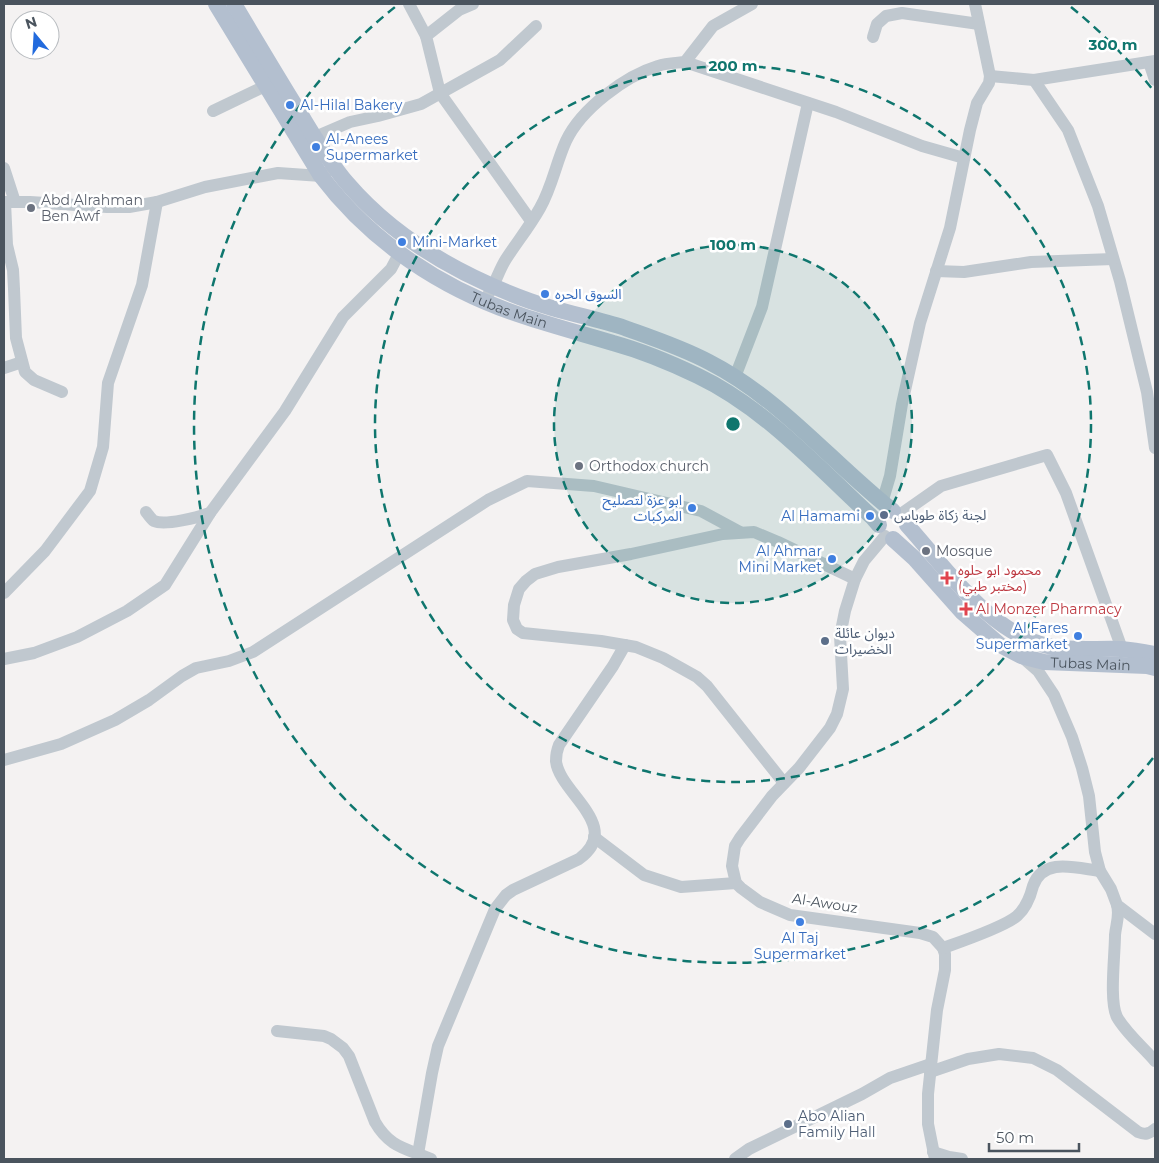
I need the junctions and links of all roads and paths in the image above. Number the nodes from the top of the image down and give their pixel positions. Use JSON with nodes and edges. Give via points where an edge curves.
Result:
{"nodes":[{"id":1,"x":216,"y":4,"type":"edge"},
{"id":2,"x":234,"y":4,"type":"edge"},
{"id":3,"x":408,"y":4,"type":"edge"},
{"id":4,"x":472,"y":4,"type":"edge"},
{"id":5,"x":752,"y":4,"type":"edge"},
{"id":6,"x":975,"y":4,"type":"edge"},
{"id":7,"x":979,"y":24,"type":"junction"},
{"id":8,"x":536,"y":26,"type":"dead end"},
{"id":9,"x":426,"y":36,"type":"junction"},
{"id":10,"x":873,"y":37,"type":"dead end"},
{"id":11,"x":685,"y":62,"type":"junction"},
{"id":12,"x":1152,"y":62,"type":"edge"},
{"id":13,"x":990,"y":76,"type":"junction"},
{"id":14,"x":1034,"y":80,"type":"junction"},
{"id":15,"x":1155,"y":80,"type":"edge"},
{"id":16,"x":265,"y":86,"type":"junction"},
{"id":17,"x":440,"y":93,"type":"junction"},
{"id":18,"x":808,"y":103,"type":"junction"},
{"id":19,"x":213,"y":111,"type":"dead end"},
{"id":20,"x":315,"y":137,"type":"junction"},
{"id":21,"x":964,"y":158,"type":"junction"},
{"id":22,"x":4,"y":168,"type":"edge"},
{"id":23,"x":328,"y":172,"type":"junction"},
{"id":24,"x":8,"y":202,"type":"edge"},
{"id":25,"x":157,"y":202,"type":"junction"},
{"id":26,"x":531,"y":221,"type":"junction"},
{"id":27,"x":399,"y":254,"type":"junction"},
{"id":28,"x":1113,"y":259,"type":"junction"},
{"id":29,"x":936,"y":271,"type":"junction"},
{"id":30,"x":493,"y":286,"type":"junction"},
{"id":31,"x":484,"y":301,"type":"junction"},
{"id":32,"x":22,"y":362,"type":"junction"},
{"id":33,"x":4,"y":368,"type":"edge"},
{"id":34,"x":735,"y":377,"type":"junction"},
{"id":35,"x":62,"y":392,"type":"dead end"},
{"id":36,"x":1155,"y":448,"type":"edge"},
{"id":37,"x":146,"y":512,"type":"dead end"},
{"id":38,"x":210,"y":512,"type":"junction"},
{"id":39,"x":896,"y":513,"type":"junction"},
{"id":40,"x":740,"y":532,"type":"junction"},
{"id":41,"x":885,"y":534,"type":"junction"},
{"id":42,"x":855,"y":580,"type":"junction"},
{"id":43,"x":4,"y":593,"type":"edge"},
{"id":44,"x":625,"y":645,"type":"junction"},
{"id":45,"x":1122,"y":649,"type":"junction"},
{"id":46,"x":1155,"y":654,"type":"edge"},
{"id":47,"x":1021,"y":656,"type":"junction"},
{"id":48,"x":4,"y":659,"type":"edge"},
{"id":49,"x":1155,"y":668,"type":"edge"},
{"id":50,"x":4,"y":760,"type":"edge"},
{"id":51,"x":784,"y":783,"type":"junction"},
{"id":52,"x":594,"y":837,"type":"junction"},
{"id":53,"x":1100,"y":871,"type":"junction"},
{"id":54,"x":736,"y":883,"type":"junction"},
{"id":55,"x":1117,"y":905,"type":"junction"},
{"id":56,"x":1155,"y":934,"type":"edge"},
{"id":57,"x":943,"y":948,"type":"junction"},
{"id":58,"x":277,"y":1031,"type":"dead end"},
{"id":59,"x":1155,"y":1061,"type":"edge"},
{"id":60,"x":931,"y":1068,"type":"junction"},
{"id":61,"x":1155,"y":1129,"type":"edge"},
{"id":62,"x":418,"y":1154,"type":"junction"},
{"id":63,"x":934,"y":1155,"type":"edge"},
{"id":64,"x":430,"y":1159,"type":"edge"},
{"id":65,"x":735,"y":1159,"type":"edge"},
{"id":66,"x":962,"y":1159,"type":"edge"}],
"edges":[{"from":1,"to":16,"type":"main road","name":"Tubas Main"},
{"from":2,"to":20,"type":"main road","name":"Tubas Main"},
{"from":3,"to":9,"type":"street"},
{"from":4,"to":9,"type":"street"},
{"from":5,"to":11,"type":"street","via":[[713,26]]},
{"from":6,"to":7,"type":"street"},
{"from":7,"to":10,"type":"street","via":[[902,13],[886,16],[877,24]]},
{"from":7,"to":13,"type":"street"},
{"from":8,"to":17,"type":"street","via":[[500,60]]},
{"from":9,"to":17,"type":"street"},
{"from":11,"to":18,"type":"street"},
{"from":11,"to":26,"type":"street","via":[[658,66],[626,80],[587,112],[567,138],[551,184]]},
{"from":12,"to":14,"type":"street"},
{"from":12,"to":15,"type":"street"},
{"from":13,"to":14,"type":"street"},
{"from":13,"to":21,"type":"street","via":[[977,103]]},
{"from":14,"to":28,"type":"street","via":[[1068,130],[1098,206]]},
{"from":16,"to":19,"type":"street"},
{"from":16,"to":23,"type":"main road","name":"Tubas Main"},
{"from":17,"to":20,"type":"street","via":[[421,104],[350,122]]},
{"from":17,"to":26,"type":"street"},
{"from":18,"to":21,"type":"street","via":[[922,146]]},
{"from":18,"to":34,"type":"street","via":[[762,307]]},
{"from":20,"to":23,"type":"main road","name":"Tubas Main"},
{"from":21,"to":29,"type":"street","via":[[950,228]]},
{"from":22,"to":24,"type":"street"},
{"from":23,"to":25,"type":"street","via":[[278,173],[205,187]]},
{"from":23,"to":27,"type":"main road","name":"Tubas Main","via":[[336,197]]},
{"from":23,"to":30,"type":"main road","name":"Tubas Main","via":[[408,239]]},
{"from":24,"to":25,"type":"street","via":[[118,208]]},
{"from":24,"to":32,"type":"street","via":[[7,245],[14,280],[16,338]]},
{"from":25,"to":43,"type":"street","via":[[142,285],[108,383],[103,446],[90,491],[45,550]]},
{"from":26,"to":30,"type":"street"},
{"from":27,"to":31,"type":"main road","name":"Tubas Main"},
{"from":27,"to":38,"type":"street","via":[[391,270],[343,317],[285,411]]},
{"from":28,"to":29,"type":"street","via":[[1031,262],[964,272]]},
{"from":28,"to":36,"type":"street","via":[[1147,392]]},
{"from":29,"to":39,"type":"street","via":[[902,404],[890,476]]},
{"from":30,"to":31,"type":"street"},
{"from":30,"to":34,"type":"main road","name":"Tubas Main","via":[[530,301],[680,348]]},
{"from":31,"to":41,"type":"main road","name":"Tubas Main","via":[[671,364],[730,394],[776,429],[873,518]]},
{"from":32,"to":33,"type":"street"},
{"from":32,"to":35,"type":"street","via":[[25,372],[34,380]]},
{"from":34,"to":39,"type":"main road","name":"Tubas Main","via":[[785,414]]},
{"from":37,"to":38,"type":"street","via":[[154,521],[165,522],[196,518]]},
{"from":38,"to":48,"type":"street","via":[[165,585],[127,611],[77,637],[34,653]]},
{"from":39,"to":41,"type":"main road","via":[[881,517]]},
{"from":39,"to":41,"type":"main road","via":[[904,533],[897,538]]},
{"from":39,"to":45,"type":"main road","name":"Tubas Main","via":[[971,597],[1009,630],[1030,641],[1053,647]]},
{"from":39,"to":45,"type":"street","via":[[941,486],[1047,455],[1066,493]]},
{"from":40,"to":42,"type":"street","via":[[754,532],[778,542]]},
{"from":40,"to":44,"type":"street","via":[[558,567],[535,574],[519,589],[513,620],[523,633]]},
{"from":40,"to":50,"type":"street","via":[[701,511],[594,486],[527,481],[488,500],[253,652],[196,668],[107,724],[61,744]]},
{"from":41,"to":42,"type":"street","via":[[864,561]]},
{"from":41,"to":47,"type":"main road","name":"Tubas Main","via":[[914,558],[962,612],[1000,644]]},
{"from":42,"to":51,"type":"street","via":[[840,636],[843,689],[837,714],[830,728]]},
{"from":44,"to":51,"type":"street","via":[[662,658],[703,681]]},
{"from":44,"to":52,"type":"street","via":[[557,752],[558,767],[592,819]]},
{"from":45,"to":46,"type":"main road","name":"Tubas Main"},
{"from":47,"to":49,"type":"main road","name":"Tubas Main","via":[[1044,662]]},
{"from":47,"to":53,"type":"street","via":[[1038,671],[1054,695],[1072,737],[1087,786]]},
{"from":51,"to":54,"type":"street","via":[[735,846],[732,866]]},
{"from":52,"to":54,"type":"street","via":[[644,875],[681,886]]},
{"from":52,"to":62,"type":"street","via":[[586,854],[513,890],[495,909],[438,1046]]},
{"from":53,"to":55,"type":"street"},
{"from":53,"to":57,"type":"street","via":[[1060,866],[1048,868],[1038,875],[1026,905],[1016,917]]},
{"from":54,"to":57,"type":"street","name":"Al-Awouz","via":[[760,902],[790,914],[920,933],[934,937]]},
{"from":55,"to":56,"type":"street"},
{"from":55,"to":59,"type":"street","via":[[1115,1012]]},
{"from":57,"to":60,"type":"street","via":[[945,970]]},
{"from":58,"to":62,"type":"street","via":[[324,1036],[337,1043],[349,1056],[380,1131],[391,1143]]},
{"from":60,"to":61,"type":"street","via":[[999,1054],[1027,1056],[1057,1070],[1138,1132],[1151,1133]]},
{"from":60,"to":63,"type":"street","via":[[928,1124]]},
{"from":60,"to":65,"type":"street","via":[[890,1078]]},
{"from":62,"to":64,"type":"street"},
{"from":63,"to":66,"type":"street"}]}
